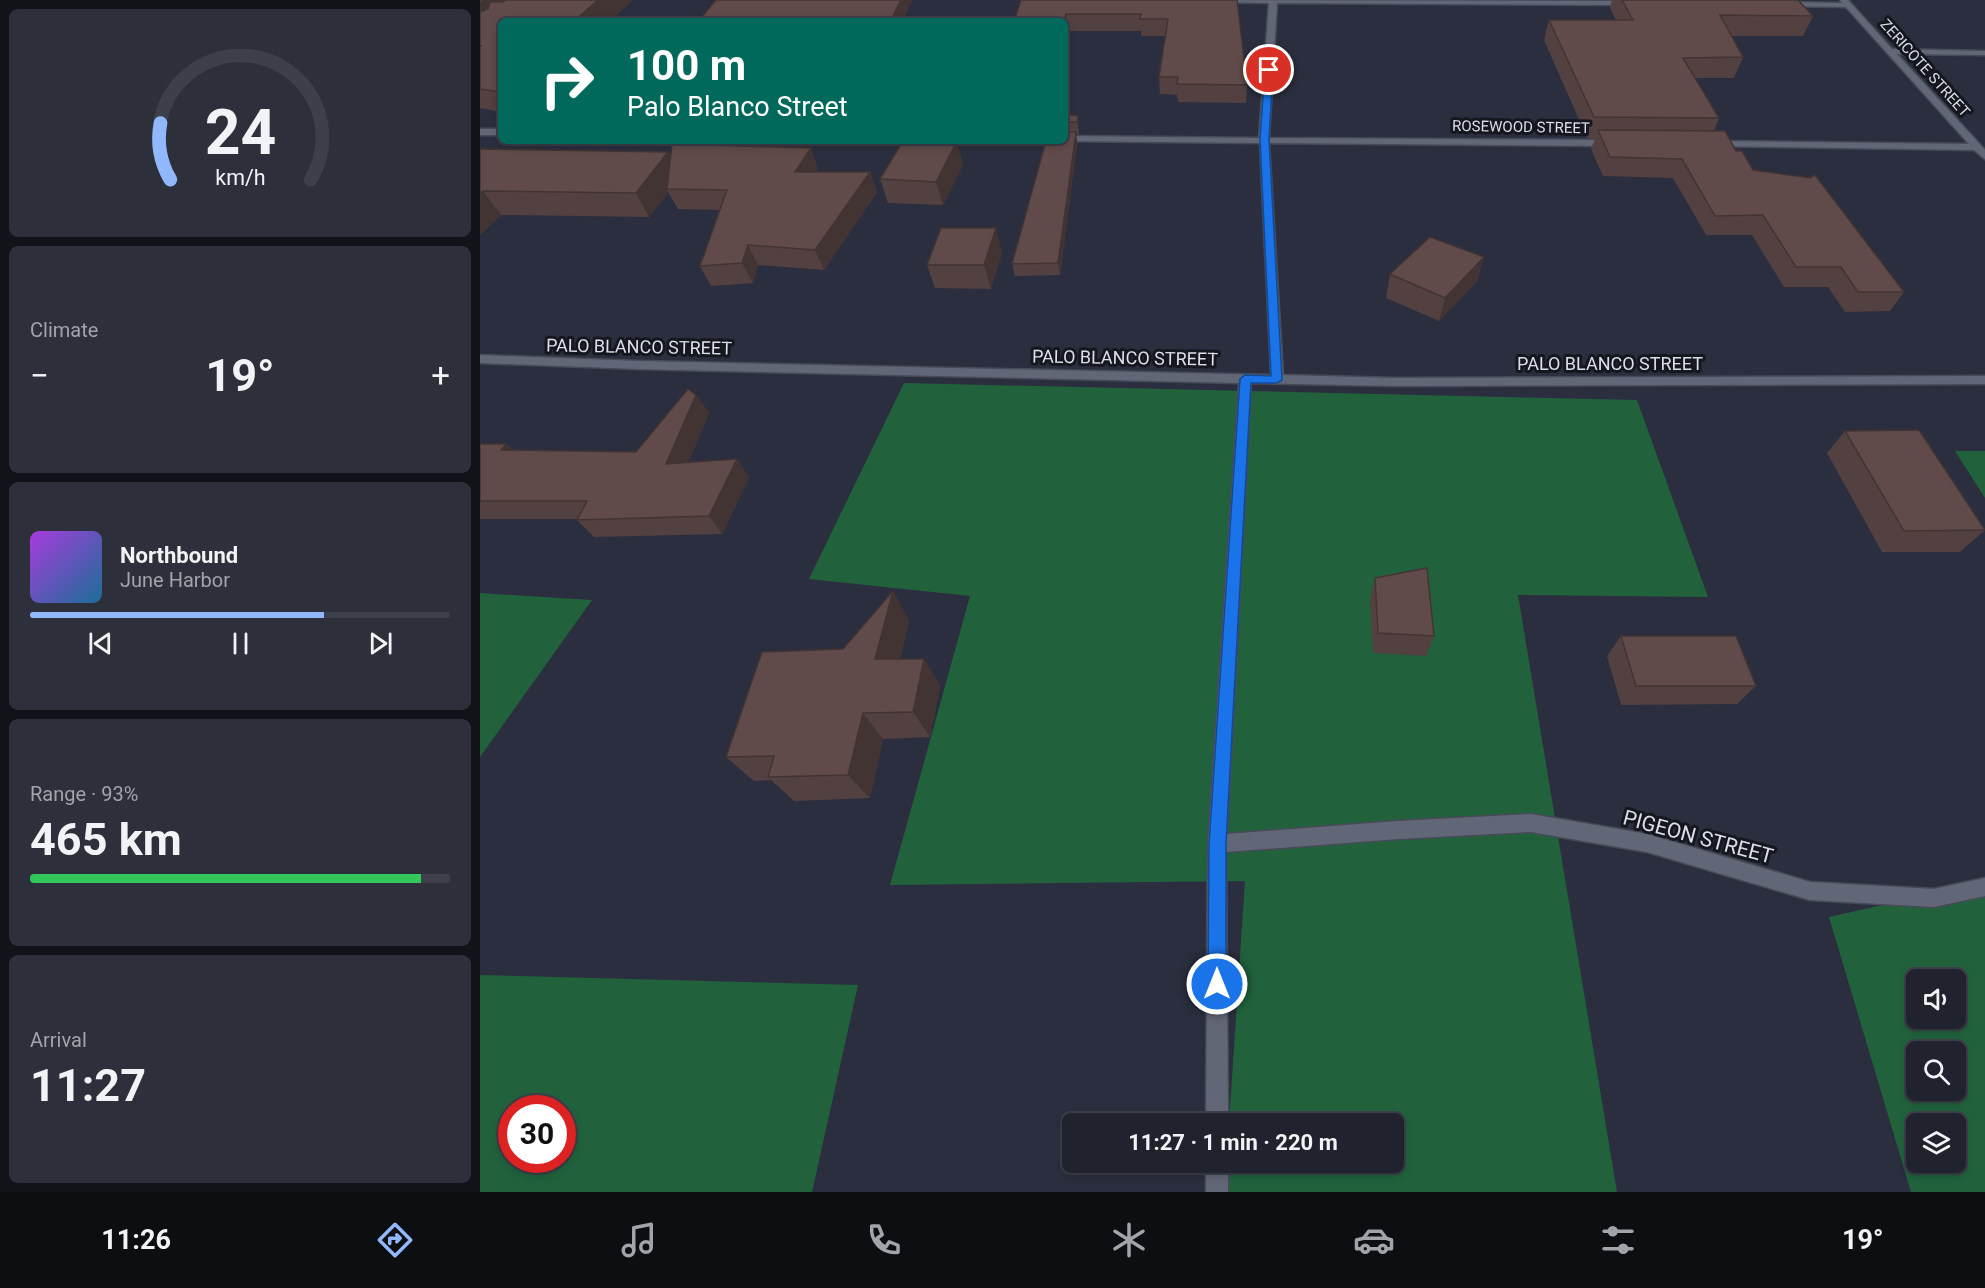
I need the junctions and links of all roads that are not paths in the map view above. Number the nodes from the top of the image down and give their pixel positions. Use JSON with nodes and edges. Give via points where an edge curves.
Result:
{"nodes":[{"id":1,"x":1214,"y":0,"type":"edge"},
{"id":2,"x":1273,"y":0,"type":"edge"},
{"id":3,"x":1846,"y":2,"type":"edge"},
{"id":4,"x":1640,"y":3,"type":"edge"},
{"id":5,"x":1770,"y":4,"type":"edge"},
{"id":6,"x":1892,"y":51,"type":"junction"},
{"id":7,"x":1985,"y":53,"type":"edge"},
{"id":8,"x":480,"y":132,"type":"edge"},
{"id":9,"x":498,"y":132,"type":"edge"},
{"id":10,"x":1068,"y":139,"type":"edge"},
{"id":11,"x":1264,"y":139,"type":"junction"},
{"id":12,"x":1620,"y":143,"type":"edge"},
{"id":13,"x":1703,"y":144,"type":"edge"},
{"id":14,"x":1977,"y":147,"type":"junction"},
{"id":15,"x":1985,"y":156,"type":"edge"},
{"id":16,"x":480,"y":358,"type":"edge"},
{"id":17,"x":1245,"y":379,"type":"junction"},
{"id":18,"x":1277,"y":380,"type":"junction"},
{"id":19,"x":1985,"y":380,"type":"edge"},
{"id":20,"x":1217,"y":844,"type":"junction"},
{"id":21,"x":1985,"y":887,"type":"edge"},
{"id":22,"x":1217,"y":1113,"type":"edge"},
{"id":23,"x":1217,"y":1173,"type":"edge"},
{"id":24,"x":1217,"y":1192,"type":"edge"}],
"edges":[{"from":1,"to":2,"type":"street"},
{"from":2,"to":4,"type":"street"},
{"from":2,"to":11,"type":"street"},
{"from":3,"to":5,"type":"street"},
{"from":3,"to":6,"type":"street","name":"ZERICOTE STREET"},
{"from":6,"to":7,"type":"street"},
{"from":6,"to":14,"type":"street","name":"ZERICOTE STREET"},
{"from":8,"to":9,"type":"street"},
{"from":10,"to":11,"type":"street","name":"ROSEWOOD STREET"},
{"from":11,"to":12,"type":"street","name":"ROSEWOOD STREET"},
{"from":11,"to":18,"type":"street"},
{"from":13,"to":14,"type":"street"},
{"from":14,"to":15,"type":"street","name":"ZERICOTE STREET"},
{"from":16,"to":17,"type":"street","name":"PALO BLANCO STREET"},
{"from":17,"to":18,"type":"street","name":"PALO BLANCO STREET"},
{"from":17,"to":20,"type":"street"},
{"from":18,"to":19,"type":"street","name":"PALO BLANCO STREET"},
{"from":20,"to":21,"type":"street","name":"PIGEON STREET","via":[[1531,823],[1647,843],[1810,891],[1934,898]]},
{"from":20,"to":22,"type":"street"},
{"from":23,"to":24,"type":"street"}]}
